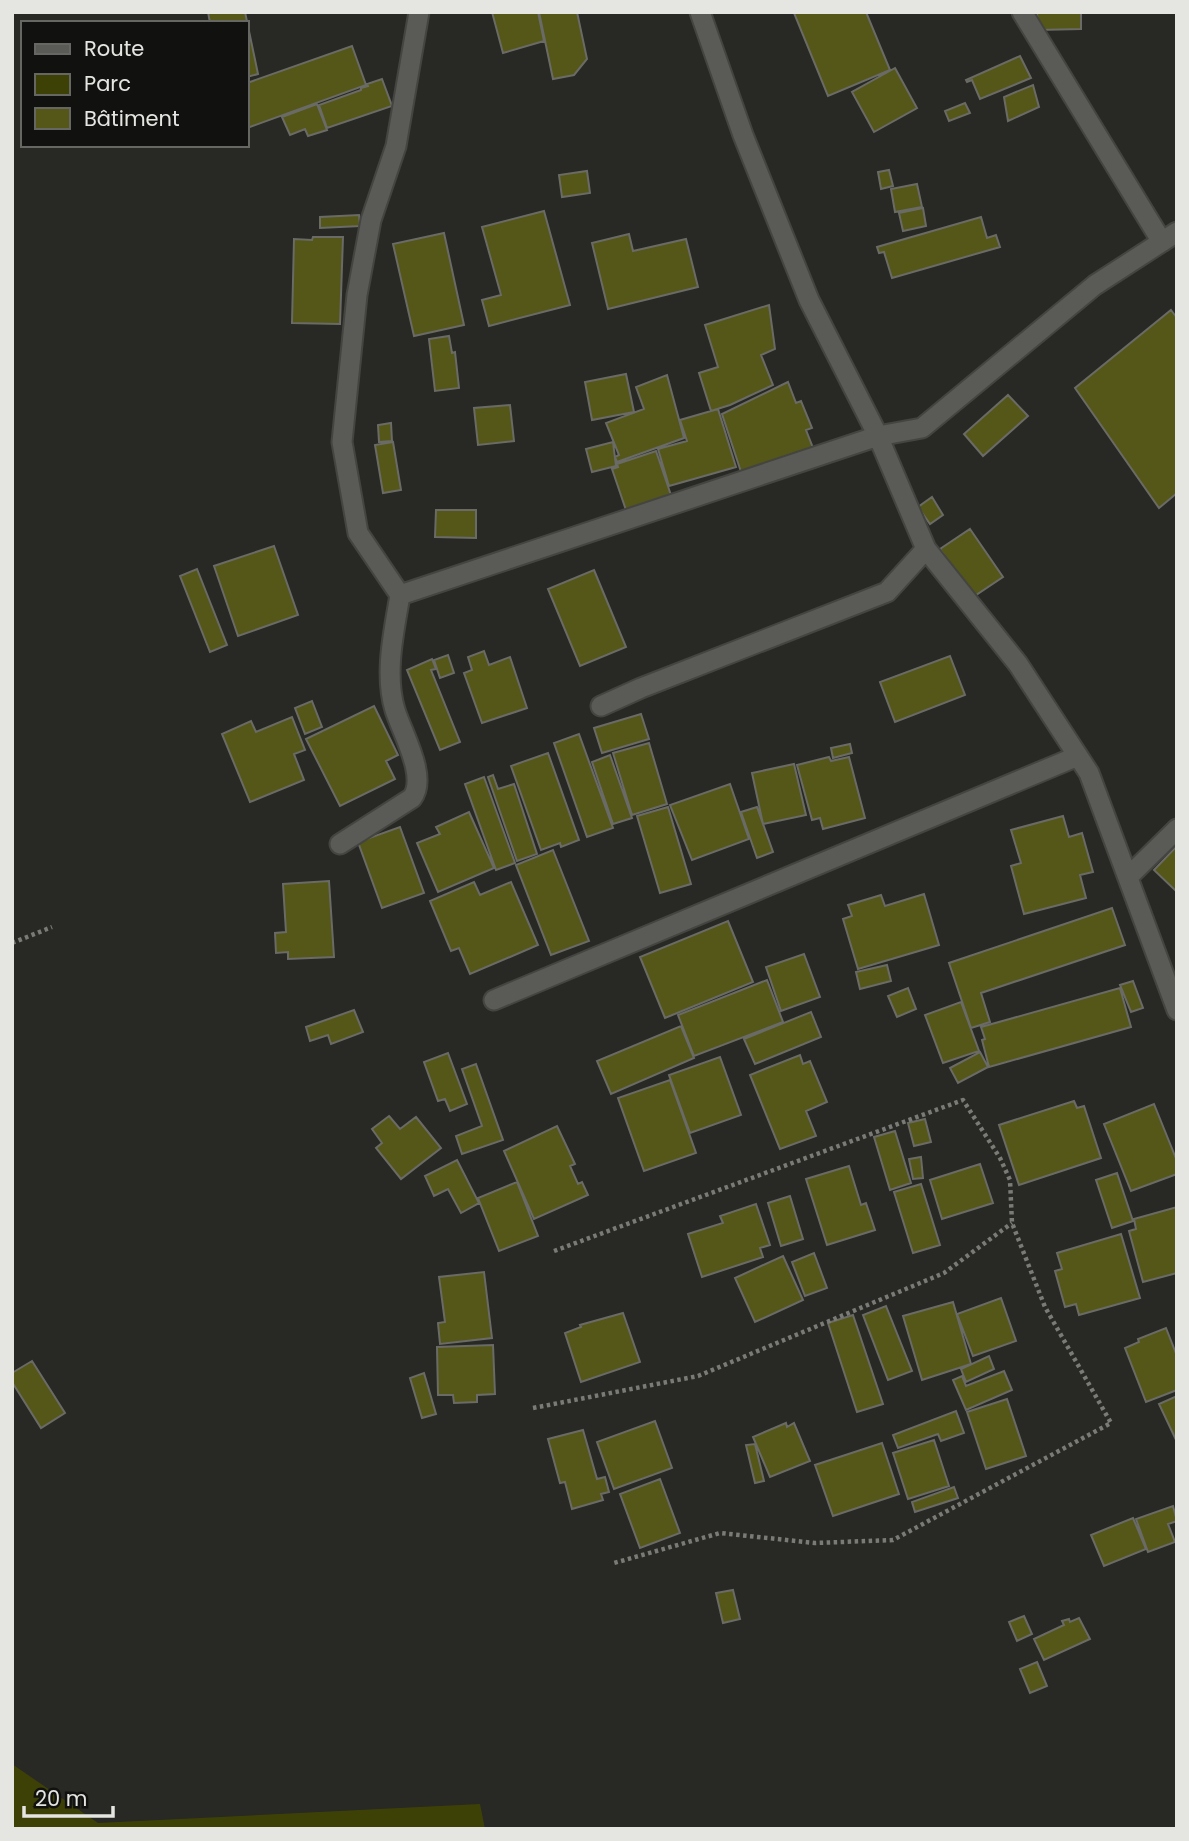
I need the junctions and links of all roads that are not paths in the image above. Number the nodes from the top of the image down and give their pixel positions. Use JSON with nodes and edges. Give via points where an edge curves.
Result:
{"nodes":[{"id":1,"x":419,"y":12,"type":"edge"},
{"id":2,"x":700,"y":12,"type":"edge"},
{"id":3,"x":1022,"y":12,"type":"edge"},
{"id":4,"x":1170,"y":237,"type":"edge"},
{"id":5,"x":878,"y":436,"type":"junction"},
{"id":6,"x":926,"y":549,"type":"junction"},
{"id":7,"x":400,"y":595,"type":"junction"},
{"id":8,"x":601,"y":706,"type":"dead end"},
{"id":9,"x":1078,"y":756,"type":"junction"},
{"id":10,"x":1177,"y":829,"type":"edge"},
{"id":11,"x":340,"y":844,"type":"dead end"},
{"id":12,"x":1128,"y":877,"type":"junction"},
{"id":13,"x":494,"y":1000,"type":"dead end"},
{"id":14,"x":1177,"y":1010,"type":"edge"}],
"edges":[{"from":1,"to":7,"type":"street","via":[[396,146],[371,220],[356,295],[342,442],[358,533]]},
{"from":2,"to":5,"type":"street","via":[[809,300]]},
{"from":3,"to":4,"type":"street"},
{"from":4,"to":5,"type":"street","via":[[1096,285],[922,428]]},
{"from":5,"to":6,"type":"street"},
{"from":5,"to":7,"type":"street"},
{"from":6,"to":8,"type":"street","via":[[887,592]]},
{"from":6,"to":9,"type":"street","via":[[1017,664]]},
{"from":7,"to":11,"type":"street","via":[[391,690],[417,771],[416,792]]},
{"from":9,"to":12,"type":"street","via":[[1089,773]]},
{"from":9,"to":13,"type":"street"},
{"from":10,"to":12,"type":"street"},
{"from":12,"to":14,"type":"street"}]}
